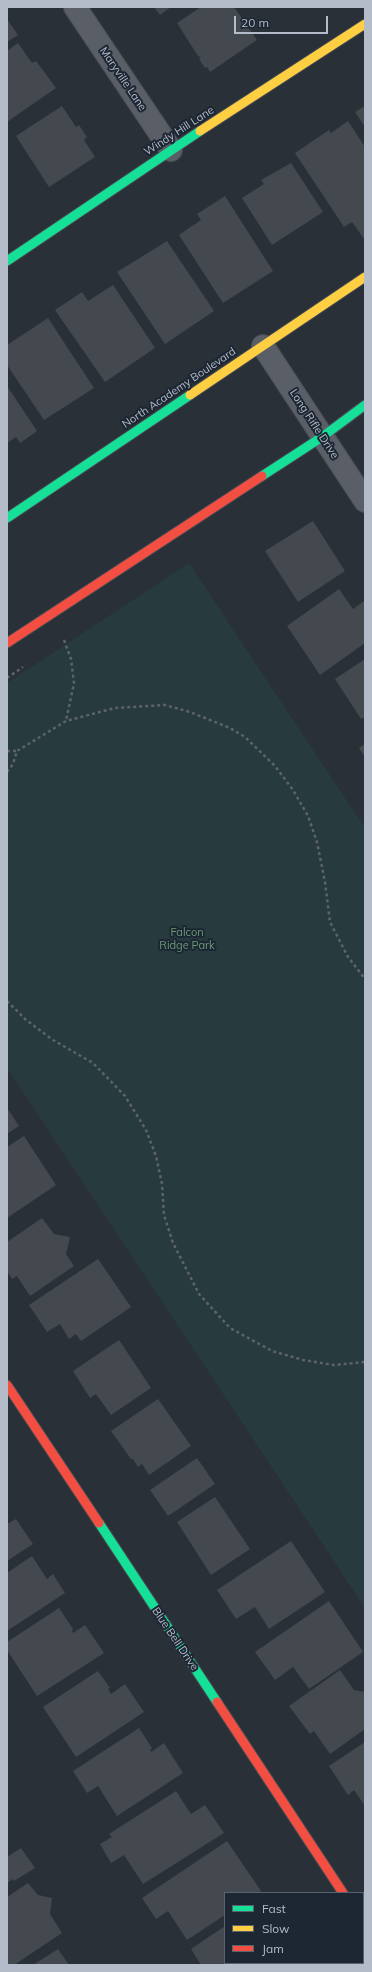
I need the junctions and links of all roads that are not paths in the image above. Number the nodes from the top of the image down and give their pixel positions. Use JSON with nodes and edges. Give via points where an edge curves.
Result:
{"nodes":[{"id":1,"x":75,"y":7,"type":"edge"},
{"id":2,"x":365,"y":24,"type":"edge"},
{"id":3,"x":171,"y":150,"type":"junction"},
{"id":4,"x":7,"y":261,"type":"edge"},
{"id":5,"x":365,"y":277,"type":"edge"},
{"id":6,"x":263,"y":346,"type":"junction"},
{"id":7,"x":365,"y":405,"type":"edge"},
{"id":8,"x":322,"y":437,"type":"junction"},
{"id":9,"x":365,"y":501,"type":"edge"},
{"id":10,"x":7,"y":518,"type":"edge"},
{"id":11,"x":7,"y":643,"type":"edge"},
{"id":12,"x":7,"y":1385,"type":"edge"},
{"id":13,"x":342,"y":1892,"type":"edge"}],
"edges":[{"from":1,"to":3,"type":"street","name":"Maryville Lane"},
{"from":2,"to":3,"type":"street","name":"Windy Hill Lane"},
{"from":3,"to":4,"type":"street","name":"Windy Hill Lane"},
{"from":5,"to":6,"type":"street","name":"North Academy Boulevard"},
{"from":6,"to":8,"type":"street","name":"Long Rifle Drive"},
{"from":6,"to":10,"type":"street","name":"North Academy Boulevard"},
{"from":7,"to":8,"type":"street"},
{"from":8,"to":9,"type":"street","name":"Long Rifle Drive"},
{"from":8,"to":11,"type":"street"},
{"from":12,"to":13,"type":"street","name":"Blue Bell Drive"}]}
